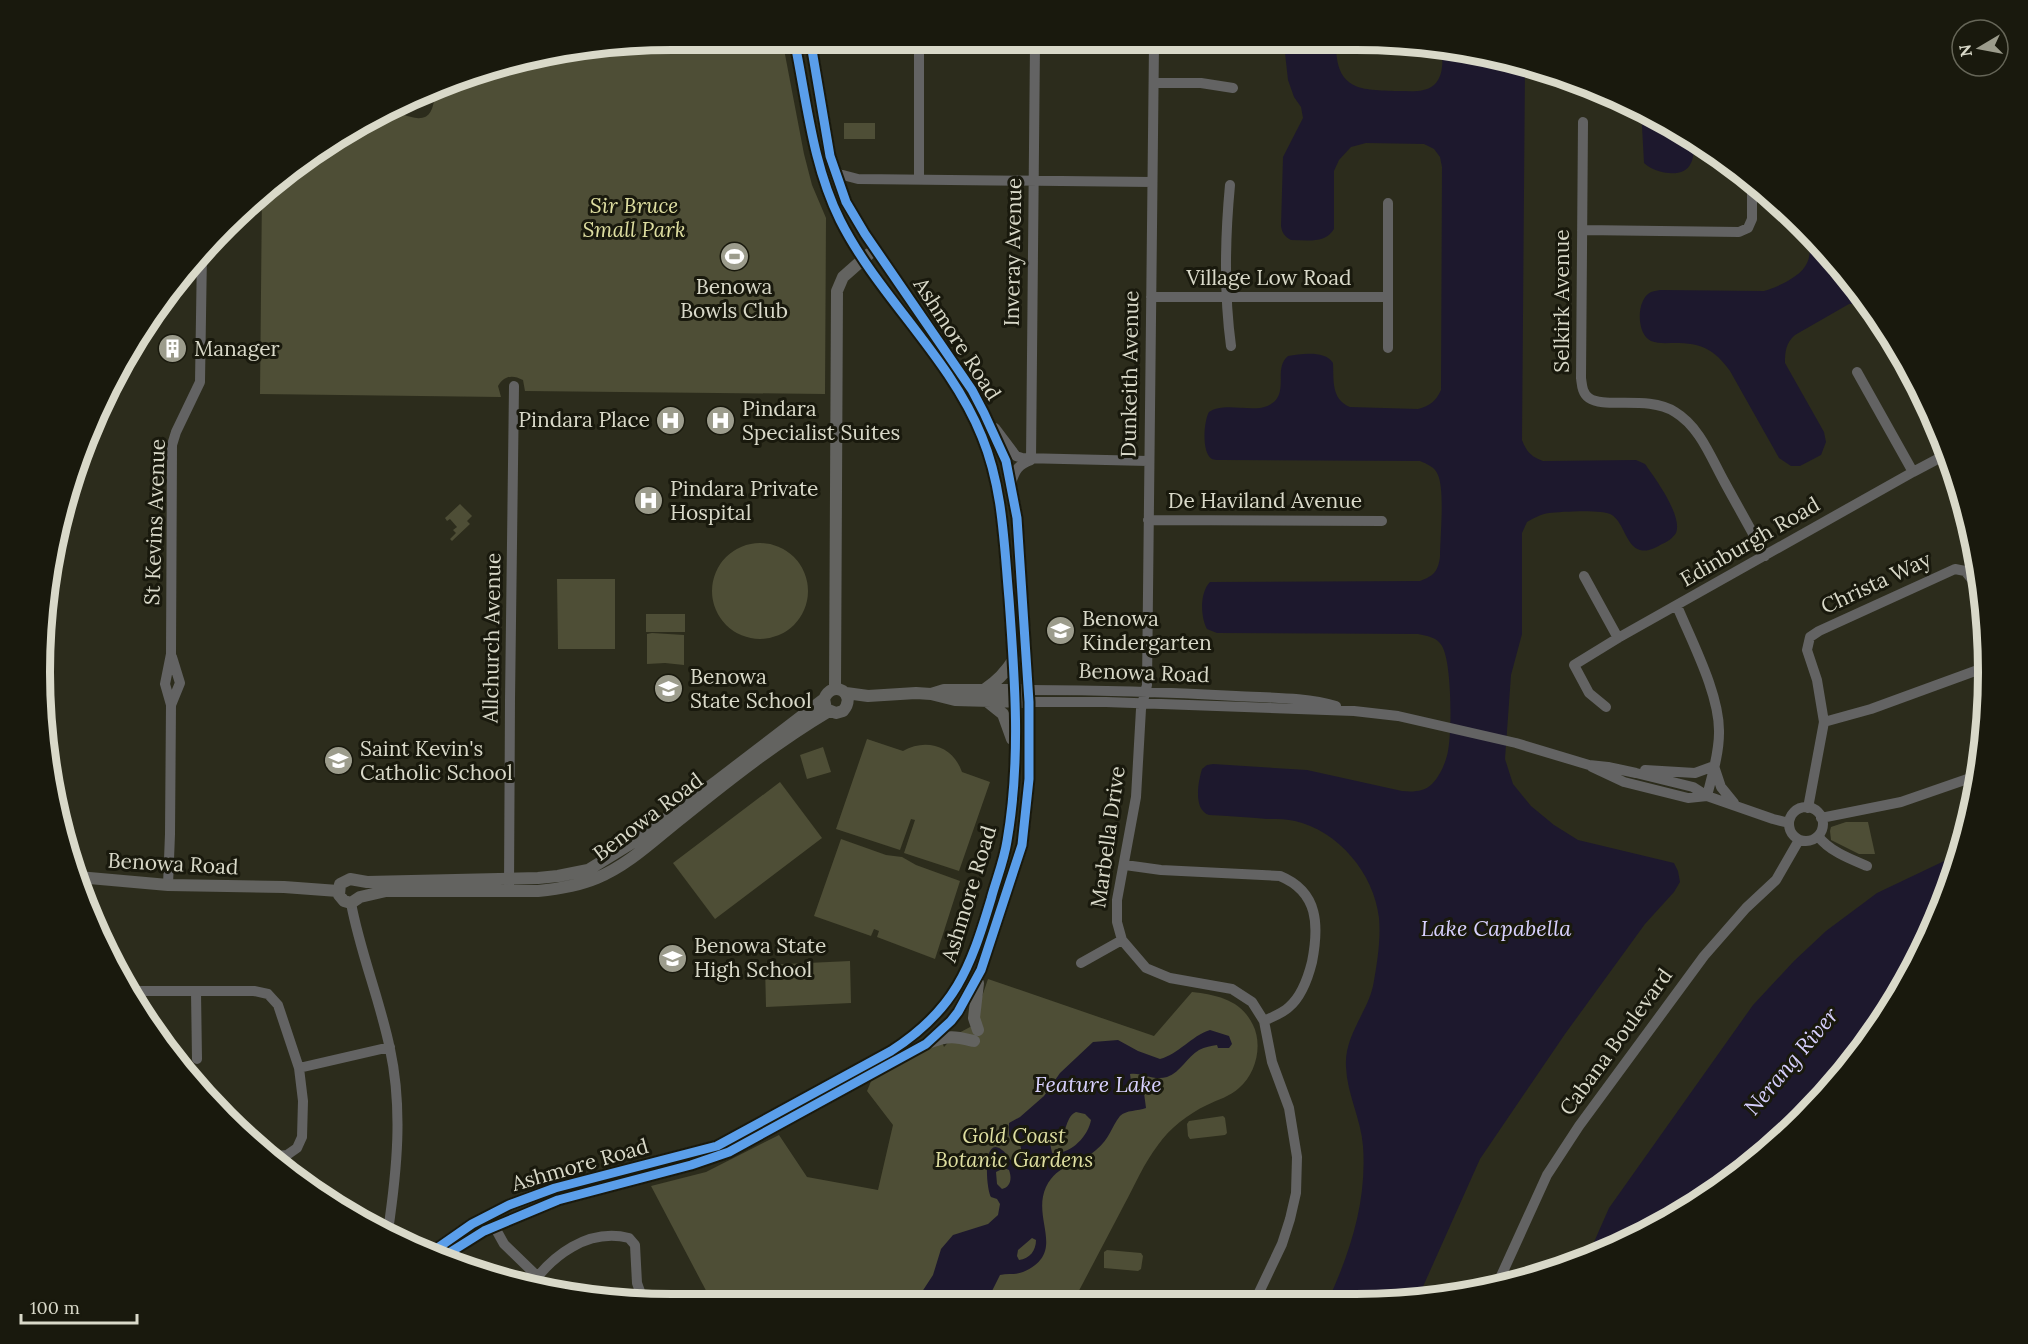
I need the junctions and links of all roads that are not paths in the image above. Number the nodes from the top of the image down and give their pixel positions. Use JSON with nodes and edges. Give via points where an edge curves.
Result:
{"nodes":[{"id":1,"x":796,"y":50,"type":"edge"},
{"id":2,"x":812,"y":50,"type":"edge"},
{"id":3,"x":919,"y":50,"type":"edge"},
{"id":4,"x":1035,"y":50,"type":"edge"},
{"id":5,"x":1154,"y":50,"type":"edge"},
{"id":6,"x":1154,"y":82,"type":"junction"},
{"id":7,"x":1233,"y":88,"type":"dead end"},
{"id":8,"x":1583,"y":122,"type":"dead end"},
{"id":9,"x":834,"y":170,"type":"junction"},
{"id":10,"x":858,"y":179,"type":"junction"},
{"id":11,"x":918,"y":179,"type":"junction"},
{"id":12,"x":1034,"y":180,"type":"junction"},
{"id":13,"x":1152,"y":182,"type":"junction"},
{"id":14,"x":1230,"y":185,"type":"dead end"},
{"id":15,"x":1752,"y":192,"type":"edge"},
{"id":16,"x":846,"y":202,"type":"junction"},
{"id":17,"x":1388,"y":203,"type":"dead end"},
{"id":18,"x":1582,"y":230,"type":"junction"},
{"id":19,"x":875,"y":250,"type":"junction"},
{"id":20,"x":864,"y":258,"type":"junction"},
{"id":21,"x":202,"y":265,"type":"edge"},
{"id":22,"x":1151,"y":297,"type":"junction"},
{"id":23,"x":1227,"y":297,"type":"junction"},
{"id":24,"x":1387,"y":297,"type":"junction"},
{"id":25,"x":1231,"y":346,"type":"dead end"},
{"id":26,"x":1388,"y":348,"type":"dead end"},
{"id":27,"x":1857,"y":372,"type":"dead end"},
{"id":28,"x":514,"y":386,"type":"dead end"},
{"id":29,"x":984,"y":413,"type":"junction"},
{"id":30,"x":1940,"y":458,"type":"edge"},
{"id":31,"x":1031,"y":460,"type":"junction"},
{"id":32,"x":1148,"y":461,"type":"junction"},
{"id":33,"x":1913,"y":472,"type":"junction"},
{"id":34,"x":1011,"y":483,"type":"junction"},
{"id":35,"x":1148,"y":520,"type":"junction"},
{"id":36,"x":1382,"y":521,"type":"dead end"},
{"id":37,"x":1765,"y":556,"type":"junction"},
{"id":38,"x":1584,"y":576,"type":"dead end"},
{"id":39,"x":1971,"y":579,"type":"edge"},
{"id":40,"x":1677,"y":606,"type":"junction"},
{"id":41,"x":1618,"y":638,"type":"junction"},
{"id":42,"x":171,"y":654,"type":"junction"},
{"id":43,"x":1014,"y":659,"type":"junction"},
{"id":44,"x":1978,"y":670,"type":"edge"},
{"id":45,"x":178,"y":679,"type":"junction"},
{"id":46,"x":166,"y":680,"type":"junction"},
{"id":47,"x":1146,"y":691,"type":"junction"},
{"id":48,"x":843,"y":695,"type":"junction"},
{"id":49,"x":986,"y":696,"type":"junction"},
{"id":50,"x":1015,"y":696,"type":"junction"},
{"id":51,"x":1029,"y":696,"type":"junction"},
{"id":52,"x":824,"y":699,"type":"junction"},
{"id":53,"x":171,"y":705,"type":"junction"},
{"id":54,"x":1143,"y":705,"type":"junction"},
{"id":55,"x":1606,"y":707,"type":"dead end"},
{"id":56,"x":829,"y":711,"type":"junction"},
{"id":57,"x":1354,"y":711,"type":"junction"},
{"id":58,"x":1824,"y":722,"type":"junction"},
{"id":59,"x":1016,"y":748,"type":"junction"},
{"id":60,"x":1589,"y":765,"type":"junction"},
{"id":61,"x":1714,"y":766,"type":"junction"},
{"id":62,"x":1636,"y":773,"type":"junction"},
{"id":63,"x":1969,"y":778,"type":"edge"},
{"id":64,"x":1707,"y":796,"type":"junction"},
{"id":65,"x":1736,"y":805,"type":"junction"},
{"id":66,"x":1808,"y":807,"type":"junction"},
{"id":67,"x":1821,"y":818,"type":"junction"},
{"id":68,"x":1789,"y":823,"type":"junction"},
{"id":69,"x":1818,"y":836,"type":"junction"},
{"id":70,"x":1798,"y":840,"type":"junction"},
{"id":71,"x":1125,"y":865,"type":"junction"},
{"id":72,"x":1867,"y":866,"type":"dead end"},
{"id":73,"x":85,"y":878,"type":"edge"},
{"id":74,"x":357,"y":881,"type":"junction"},
{"id":75,"x":168,"y":885,"type":"junction"},
{"id":76,"x":509,"y":885,"type":"junction"},
{"id":77,"x":338,"y":891,"type":"junction"},
{"id":78,"x":356,"y":900,"type":"junction"},
{"id":79,"x":1122,"y":939,"type":"junction"},
{"id":80,"x":1081,"y":963,"type":"dead end"},
{"id":81,"x":981,"y":970,"type":"junction"},
{"id":82,"x":138,"y":991,"type":"edge"},
{"id":83,"x":196,"y":992,"type":"junction"},
{"id":84,"x":1264,"y":1021,"type":"junction"},
{"id":85,"x":926,"y":1044,"type":"junction"},
{"id":86,"x":390,"y":1047,"type":"junction"},
{"id":87,"x":197,"y":1059,"type":"dead end"},
{"id":88,"x":299,"y":1068,"type":"junction"},
{"id":89,"x":280,"y":1155,"type":"edge"},
{"id":90,"x":389,"y":1226,"type":"edge"},
{"id":91,"x":494,"y":1227,"type":"junction"},
{"id":92,"x":437,"y":1248,"type":"edge"},
{"id":93,"x":449,"y":1253,"type":"edge"},
{"id":94,"x":537,"y":1276,"type":"junction"},
{"id":95,"x":1500,"y":1277,"type":"edge"},
{"id":96,"x":535,"y":1279,"type":"edge"},
{"id":97,"x":641,"y":1293,"type":"edge"},
{"id":98,"x":1258,"y":1294,"type":"edge"}],
"edges":[{"from":1,"to":20,"type":"main road","name":"Ashmore Road","via":[[825,185]]},
{"from":2,"to":9,"type":"main road","name":"Ashmore Road"},
{"from":3,"to":11,"type":"street"},
{"from":4,"to":12,"type":"street","name":"Inveray Avenue"},
{"from":5,"to":6,"type":"street","name":"Dunkeith Avenue"},
{"from":6,"to":7,"type":"street"},
{"from":6,"to":13,"type":"street","name":"Dunkeith Avenue"},
{"from":8,"to":18,"type":"street","name":"Selkirk Avenue"},
{"from":9,"to":10,"type":"street"},
{"from":9,"to":16,"type":"main road","name":"Ashmore Road"},
{"from":10,"to":11,"type":"street"},
{"from":10,"to":16,"type":"street","via":[[849,189]]},
{"from":11,"to":12,"type":"street"},
{"from":12,"to":13,"type":"street"},
{"from":12,"to":31,"type":"street","name":"Inveray Avenue"},
{"from":13,"to":22,"type":"street","name":"Dunkeith Avenue"},
{"from":14,"to":23,"type":"street"},
{"from":15,"to":18,"type":"street","via":[[1752,219],[1748,228],[1739,232]]},
{"from":16,"to":19,"type":"main road","name":"Ashmore Road"},
{"from":17,"to":24,"type":"street"},
{"from":18,"to":37,"type":"street","name":"Selkirk Avenue","via":[[1584,393],[1598,402],[1658,404],[1687,421]]},
{"from":19,"to":20,"type":"main road"},
{"from":19,"to":29,"type":"main road","name":"Ashmore Road"},
{"from":20,"to":43,"type":"main road","name":"Ashmore Road","via":[[962,398],[985,445],[1002,519]]},
{"from":20,"to":48,"type":"main road","via":[[843,277],[837,291]]},
{"from":21,"to":42,"type":"street","name":"St Kevins Avenue","via":[[200,382],[172,445]]},
{"from":22,"to":23,"type":"street","name":"Village Low Road"},
{"from":22,"to":32,"type":"street","name":"Dunkeith Avenue"},
{"from":23,"to":24,"type":"street","name":"Village Low Road"},
{"from":23,"to":25,"type":"street"},
{"from":24,"to":26,"type":"street"},
{"from":27,"to":33,"type":"street"},
{"from":28,"to":76,"type":"street","name":"Allchurch Avenue"},
{"from":29,"to":31,"type":"street","via":[[1016,456]]},
{"from":29,"to":34,"type":"main road","name":"Ashmore Road","via":[[1006,461]]},
{"from":30,"to":33,"type":"street","name":"Edinburgh Road"},
{"from":31,"to":32,"type":"street"},
{"from":31,"to":34,"type":"street","via":[[1014,471]]},
{"from":32,"to":35,"type":"street","name":"Dunkeith Avenue"},
{"from":33,"to":37,"type":"street","name":"Edinburgh Road"},
{"from":34,"to":51,"type":"main road","name":"Ashmore Road","via":[[1017,518]]},
{"from":35,"to":36,"type":"street","name":"De Haviland Avenue"},
{"from":35,"to":47,"type":"street","name":"Dunkeith Avenue"},
{"from":37,"to":40,"type":"street","name":"Edinburgh Road"},
{"from":38,"to":41,"type":"street"},
{"from":39,"to":58,"type":"street","name":"Christa Way","via":[[1965,571],[1955,569],[1814,633],[1807,647]]},
{"from":40,"to":41,"type":"street","name":"Edinburgh Road"},
{"from":40,"to":61,"type":"street","via":[[1718,711],[1719,741]]},
{"from":41,"to":55,"type":"street","name":"Edinburgh Road","via":[[1574,665],[1589,693]]},
{"from":42,"to":45,"type":"street","name":"St Kevins Avenue"},
{"from":42,"to":46,"type":"street","name":"St Kevins Avenue"},
{"from":43,"to":49,"type":"main road"},
{"from":43,"to":50,"type":"main road","name":"Ashmore Road"},
{"from":44,"to":58,"type":"street"},
{"from":45,"to":46,"type":"street"},
{"from":45,"to":53,"type":"street","name":"St Kevins Avenue","via":[[180,685]]},
{"from":46,"to":53,"type":"street","name":"St Kevins Avenue"},
{"from":47,"to":51,"type":"street","name":"Benowa Road"},
{"from":47,"to":54,"type":"street","name":"Dunkeith Avenue"},
{"from":47,"to":57,"type":"street","name":"Benowa Road","via":[[1326,703]]},
{"from":48,"to":49,"type":"main road","name":"Benowa Road","via":[[931,694],[944,690]]},
{"from":48,"to":52,"type":"main road","via":[[827,692]]},
{"from":48,"to":56,"type":"main road","via":[[843,711]]},
{"from":49,"to":50,"type":"main road","name":"Benowa Road"},
{"from":49,"to":59,"type":"main road","via":[[1003,714]]},
{"from":50,"to":51,"type":"main road","name":"Benowa Road"},
{"from":50,"to":59,"type":"main road","name":"Ashmore Road"},
{"from":51,"to":54,"type":"street","name":"Benowa Road"},
{"from":51,"to":81,"type":"main road","name":"Ashmore Road","via":[[1028,788],[1022,845]]},
{"from":52,"to":56,"type":"main road"},
{"from":52,"to":76,"type":"main road","name":"Benowa Road","via":[[609,859],[577,873]]},
{"from":53,"to":75,"type":"street","name":"St Kevins Avenue"},
{"from":54,"to":57,"type":"street","name":"Benowa Road"},
{"from":54,"to":71,"type":"street","name":"Marbella Drive","via":[[1136,796]]},
{"from":56,"to":76,"type":"main road","name":"Benowa Road","via":[[765,754],[612,871],[559,888]]},
{"from":57,"to":60,"type":"street","name":"Benowa Road","via":[[1444,726]]},
{"from":58,"to":66,"type":"street","name":"Christa Way"},
{"from":59,"to":92,"type":"main road","name":"Ashmore Road","via":[[1007,844],[979,941],[958,985],[930,1022],[891,1051],[717,1146],[555,1188],[509,1204]]},
{"from":60,"to":62,"type":"street","name":"Benowa Road"},
{"from":60,"to":64,"type":"street","name":"Benowa Road","via":[[1624,782],[1688,798]]},
{"from":61,"to":62,"type":"street","via":[[1695,773]]},
{"from":61,"to":64,"type":"street"},
{"from":61,"to":65,"type":"street","via":[[1721,787]]},
{"from":62,"to":64,"type":"street","name":"Benowa Road"},
{"from":63,"to":67,"type":"street","via":[[1901,802]]},
{"from":64,"to":65,"type":"street","name":"Benowa Road"},
{"from":65,"to":68,"type":"street","name":"Benowa Road"},
{"from":66,"to":67,"type":"street"},
{"from":66,"to":68,"type":"street","via":[[1797,810]]},
{"from":67,"to":69,"type":"street"},
{"from":68,"to":70,"type":"street"},
{"from":69,"to":70,"type":"street"},
{"from":69,"to":72,"type":"street","via":[[1824,844]]},
{"from":70,"to":95,"type":"street","name":"Cabana Boulevard","via":[[1776,880],[1704,956],[1579,1126],[1546,1175]]},
{"from":71,"to":79,"type":"street","name":"Marbella Drive","via":[[1117,922]]},
{"from":71,"to":84,"type":"street","via":[[1280,876],[1294,882],[1309,899],[1316,918],[1308,981],[1289,1007]]},
{"from":73,"to":75,"type":"main road","name":"Benowa Road"},
{"from":74,"to":76,"type":"main road","name":"Benowa Road"},
{"from":74,"to":77,"type":"main road","via":[[346,880]]},
{"from":74,"to":78,"type":"main road","via":[[362,890]]},
{"from":75,"to":77,"type":"main road","name":"Benowa Road"},
{"from":76,"to":78,"type":"main road","name":"Benowa Road","via":[[387,891]]},
{"from":77,"to":78,"type":"main road","via":[[344,901]]},
{"from":78,"to":86,"type":"street"},
{"from":79,"to":80,"type":"street"},
{"from":79,"to":84,"type":"street","via":[[1146,968],[1170,978],[1232,989],[1252,1002]]},
{"from":81,"to":85,"type":"main road","name":"Ashmore Road","via":[[958,1012]]},
{"from":81,"to":85,"type":"main road","via":[[975,1000],[976,1036],[943,1037]]},
{"from":82,"to":83,"type":"street"},
{"from":83,"to":87,"type":"street"},
{"from":83,"to":88,"type":"street","via":[[268,994],[278,1005]]},
{"from":84,"to":98,"type":"street","via":[[1297,1157],[1296,1193],[1290,1219]]},
{"from":85,"to":91,"type":"main road","name":"Ashmore Road","via":[[729,1152],[691,1166],[558,1200]]},
{"from":86,"to":88,"type":"street"},
{"from":86,"to":90,"type":"street","via":[[398,1122],[397,1170]]},
{"from":88,"to":89,"type":"street","via":[[302,1137],[297,1148]]},
{"from":91,"to":93,"type":"main road","name":"Ashmore Road"},
{"from":91,"to":94,"type":"street","via":[[504,1244]]},
{"from":94,"to":96,"type":"street"},
{"from":94,"to":97,"type":"street","via":[[568,1248],[614,1234],[629,1238],[635,1245]]}]}
